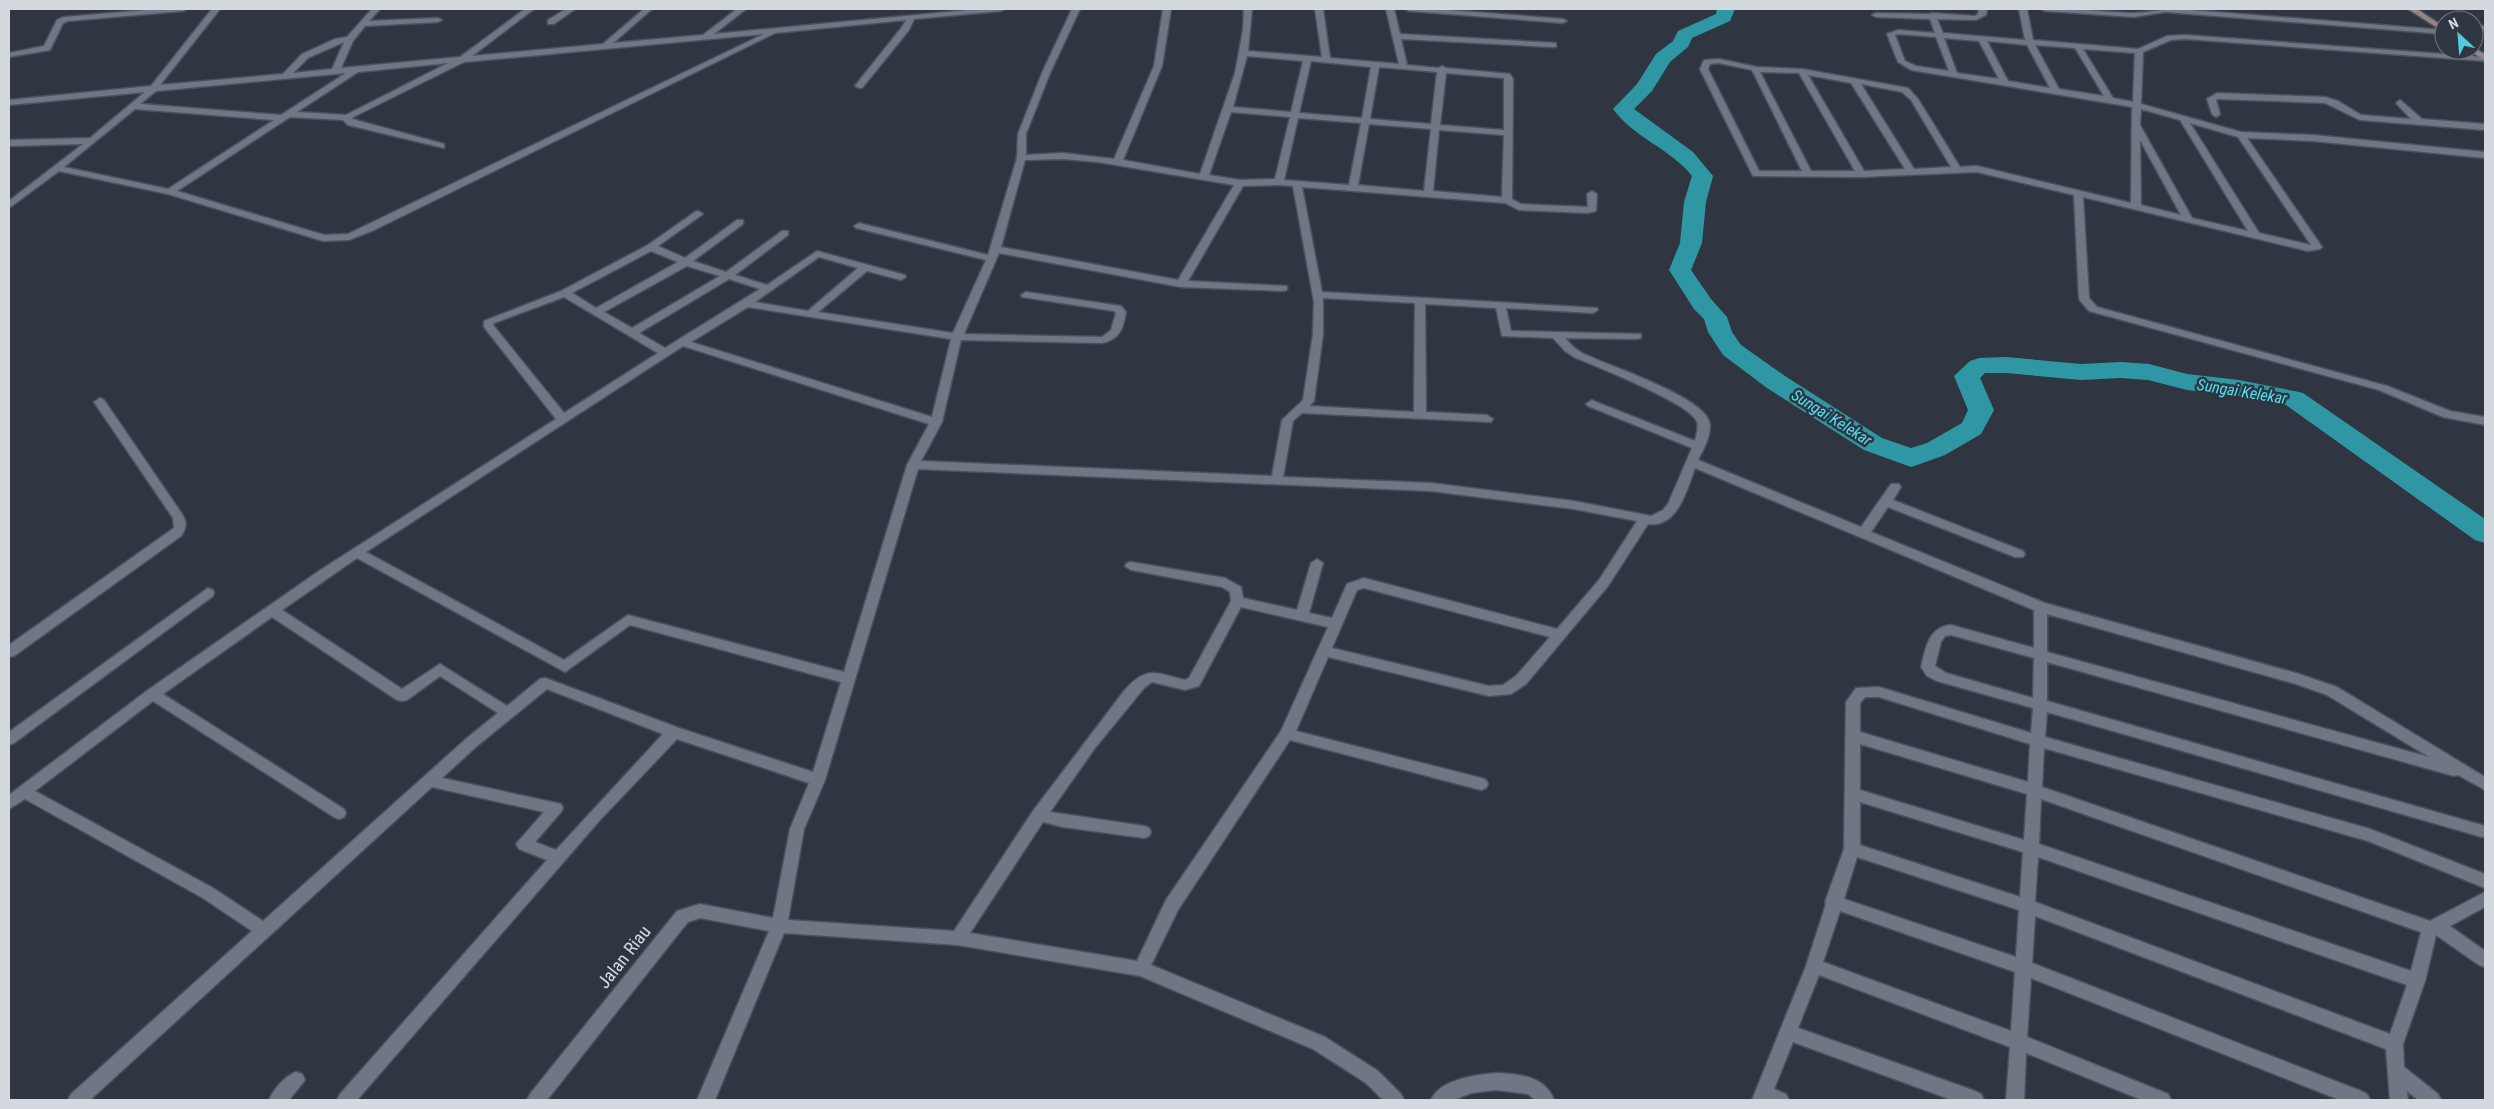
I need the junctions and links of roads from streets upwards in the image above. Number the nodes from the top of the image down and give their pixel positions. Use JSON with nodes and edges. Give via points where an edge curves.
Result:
{"nodes":[{"id":1,"x":183,"y":9,"type":"edge"},
{"id":2,"x":216,"y":9,"type":"edge"},
{"id":3,"x":376,"y":9,"type":"edge"},
{"id":4,"x":530,"y":9,"type":"edge"},
{"id":5,"x":571,"y":9,"type":"edge"},
{"id":6,"x":648,"y":9,"type":"edge"},
{"id":7,"x":742,"y":9,"type":"edge"},
{"id":8,"x":1001,"y":9,"type":"edge"},
{"id":9,"x":1076,"y":9,"type":"edge"},
{"id":10,"x":1167,"y":9,"type":"edge"},
{"id":11,"x":1248,"y":9,"type":"edge"},
{"id":12,"x":1319,"y":9,"type":"edge"},
{"id":13,"x":1390,"y":9,"type":"edge"},
{"id":14,"x":1409,"y":9,"type":"edge"},
{"id":15,"x":1983,"y":9,"type":"edge"},
{"id":16,"x":2023,"y":9,"type":"edge"},
{"id":17,"x":2045,"y":9,"type":"edge"},
{"id":18,"x":2412,"y":9,"type":"edge"},
{"id":19,"x":1876,"y":15,"type":"dead end"},
{"id":20,"x":1932,"y":15,"type":"junction"},
{"id":21,"x":911,"y":17,"type":"junction"},
{"id":22,"x":438,"y":20,"type":"dead end"},
{"id":23,"x":1563,"y":21,"type":"dead end"},
{"id":24,"x":551,"y":22,"type":"dead end"},
{"id":25,"x":2434,"y":23,"type":"edge"},
{"id":26,"x":362,"y":24,"type":"junction"},
{"id":27,"x":2434,"y":29,"type":"edge"},
{"id":28,"x":778,"y":30,"type":"junction"},
{"id":29,"x":1938,"y":35,"type":"junction"},
{"id":30,"x":706,"y":36,"type":"junction"},
{"id":31,"x":1396,"y":36,"type":"junction"},
{"id":32,"x":350,"y":39,"type":"junction"},
{"id":33,"x":1982,"y":39,"type":"junction"},
{"id":34,"x":2030,"y":43,"type":"junction"},
{"id":35,"x":1553,"y":45,"type":"dead end"},
{"id":36,"x":606,"y":46,"type":"junction"},
{"id":37,"x":2078,"y":47,"type":"junction"},
{"id":38,"x":2139,"y":51,"type":"junction"},
{"id":39,"x":1244,"y":53,"type":"junction"},
{"id":40,"x":9,"y":55,"type":"edge"},
{"id":41,"x":1308,"y":58,"type":"junction"},
{"id":42,"x":2485,"y":58,"type":"edge"},
{"id":43,"x":464,"y":59,"type":"junction"},
{"id":44,"x":1326,"y":59,"type":"junction"},
{"id":45,"x":1376,"y":63,"type":"junction"},
{"id":46,"x":1403,"y":65,"type":"junction"},
{"id":47,"x":358,"y":68,"type":"junction"},
{"id":48,"x":1442,"y":68,"type":"junction"},
{"id":49,"x":1757,"y":69,"type":"junction"},
{"id":50,"x":1802,"y":71,"type":"junction"},
{"id":51,"x":335,"y":72,"type":"junction"},
{"id":52,"x":1954,"y":75,"type":"junction"},
{"id":53,"x":285,"y":77,"type":"junction"},
{"id":54,"x":1854,"y":80,"type":"junction"},
{"id":55,"x":2005,"y":84,"type":"junction"},
{"id":56,"x":858,"y":86,"type":"dead end"},
{"id":57,"x":152,"y":90,"type":"junction"},
{"id":58,"x":2056,"y":91,"type":"junction"},
{"id":59,"x":2110,"y":99,"type":"junction"},
{"id":60,"x":9,"y":102,"type":"edge"},
{"id":61,"x":2400,"y":103,"type":"dead end"},
{"id":62,"x":2138,"y":105,"type":"junction"},
{"id":63,"x":131,"y":106,"type":"junction"},
{"id":64,"x":1226,"y":109,"type":"junction"},
{"id":65,"x":2216,"y":114,"type":"dead end"},
{"id":66,"x":287,"y":116,"type":"junction"},
{"id":67,"x":1294,"y":116,"type":"junction"},
{"id":68,"x":347,"y":118,"type":"junction"},
{"id":69,"x":2183,"y":118,"type":"junction"},
{"id":70,"x":1365,"y":122,"type":"junction"},
{"id":71,"x":2420,"y":122,"type":"junction"},
{"id":72,"x":2136,"y":125,"type":"junction"},
{"id":73,"x":2485,"y":126,"type":"edge"},
{"id":74,"x":1435,"y":127,"type":"junction"},
{"id":75,"x":1507,"y":133,"type":"junction"},
{"id":76,"x":2241,"y":135,"type":"junction"},
{"id":77,"x":92,"y":141,"type":"junction"},
{"id":78,"x":9,"y":143,"type":"edge"},
{"id":79,"x":441,"y":146,"type":"dead end"},
{"id":80,"x":2485,"y":155,"type":"edge"},
{"id":81,"x":1021,"y":158,"type":"junction"},
{"id":82,"x":1117,"y":163,"type":"junction"},
{"id":83,"x":57,"y":168,"type":"junction"},
{"id":84,"x":1958,"y":169,"type":"junction"},
{"id":85,"x":1911,"y":172,"type":"junction"},
{"id":86,"x":1808,"y":174,"type":"junction"},
{"id":87,"x":1861,"y":174,"type":"junction"},
{"id":88,"x":1204,"y":176,"type":"junction"},
{"id":89,"x":1279,"y":182,"type":"junction"},
{"id":90,"x":1240,"y":183,"type":"junction"},
{"id":91,"x":1297,"y":184,"type":"junction"},
{"id":92,"x":1353,"y":188,"type":"junction"},
{"id":93,"x":170,"y":192,"type":"junction"},
{"id":94,"x":2078,"y":192,"type":"junction"},
{"id":95,"x":1428,"y":194,"type":"junction"},
{"id":96,"x":1592,"y":194,"type":"dead end"},
{"id":97,"x":9,"y":195,"type":"edge"},
{"id":98,"x":22,"y":195,"type":"junction"},
{"id":99,"x":1507,"y":200,"type":"junction"},
{"id":100,"x":9,"y":205,"type":"edge"},
{"id":101,"x":2136,"y":207,"type":"junction"},
{"id":102,"x":698,"y":214,"type":"dead end"},
{"id":103,"x":2189,"y":220,"type":"junction"},
{"id":104,"x":740,"y":222,"type":"dead end"},
{"id":105,"x":859,"y":226,"type":"dead end"},
{"id":106,"x":785,"y":233,"type":"dead end"},
{"id":107,"x":2256,"y":236,"type":"junction"},
{"id":108,"x":651,"y":247,"type":"junction"},
{"id":109,"x":994,"y":254,"type":"junction"},
{"id":110,"x":686,"y":262,"type":"junction"},
{"id":111,"x":866,"y":267,"type":"junction"},
{"id":112,"x":727,"y":276,"type":"junction"},
{"id":113,"x":901,"y":277,"type":"dead end"},
{"id":114,"x":1181,"y":284,"type":"junction"},
{"id":115,"x":767,"y":288,"type":"junction"},
{"id":116,"x":1283,"y":288,"type":"dead end"},
{"id":117,"x":565,"y":293,"type":"junction"},
{"id":118,"x":1026,"y":295,"type":"dead end"},
{"id":119,"x":1317,"y":295,"type":"junction"},
{"id":120,"x":1420,"y":300,"type":"junction"},
{"id":121,"x":746,"y":304,"type":"junction"},
{"id":122,"x":1500,"y":304,"type":"junction"},
{"id":123,"x":1593,"y":310,"type":"dead end"},
{"id":124,"x":596,"y":312,"type":"junction"},
{"id":125,"x":810,"y":314,"type":"junction"},
{"id":126,"x":633,"y":332,"type":"junction"},
{"id":127,"x":1556,"y":335,"type":"junction"},
{"id":128,"x":1637,"y":336,"type":"dead end"},
{"id":129,"x":957,"y":337,"type":"junction"},
{"id":130,"x":683,"y":343,"type":"junction"},
{"id":131,"x":666,"y":353,"type":"junction"},
{"id":132,"x":100,"y":402,"type":"dead end"},
{"id":133,"x":1592,"y":404,"type":"dead end"},
{"id":134,"x":1299,"y":409,"type":"junction"},
{"id":135,"x":1420,"y":415,"type":"junction"},
{"id":136,"x":562,"y":419,"type":"junction"},
{"id":137,"x":1487,"y":419,"type":"dead end"},
{"id":138,"x":2485,"y":421,"type":"edge"},
{"id":139,"x":936,"y":422,"type":"junction"},
{"id":140,"x":1699,"y":448,"type":"junction"},
{"id":141,"x":1692,"y":462,"type":"junction"},
{"id":142,"x":913,"y":465,"type":"junction"},
{"id":143,"x":1277,"y":480,"type":"junction"},
{"id":144,"x":1895,"y":487,"type":"dead end"},
{"id":145,"x":1886,"y":502,"type":"junction"},
{"id":146,"x":1644,"y":519,"type":"junction"},
{"id":147,"x":1863,"y":533,"type":"junction"},
{"id":148,"x":357,"y":553,"type":"junction"},
{"id":149,"x":2019,"y":554,"type":"dead end"},
{"id":150,"x":1317,"y":563,"type":"dead end"},
{"id":151,"x":1131,"y":566,"type":"dead end"},
{"id":152,"x":208,"y":593,"type":"dead end"},
{"id":153,"x":1237,"y":601,"type":"junction"},
{"id":154,"x":2041,"y":607,"type":"junction"},
{"id":155,"x":272,"y":610,"type":"junction"},
{"id":156,"x":1302,"y":616,"type":"junction"},
{"id":157,"x":1337,"y":624,"type":"junction"},
{"id":158,"x":1560,"y":635,"type":"junction"},
{"id":159,"x":1322,"y":651,"type":"junction"},
{"id":160,"x":9,"y":652,"type":"edge"},
{"id":161,"x":2041,"y":656,"type":"junction"},
{"id":162,"x":565,"y":667,"type":"junction"},
{"id":163,"x":849,"y":678,"type":"junction"},
{"id":164,"x":545,"y":684,"type":"junction"},
{"id":165,"x":153,"y":694,"type":"junction"},
{"id":166,"x":2040,"y":705,"type":"junction"},
{"id":167,"x":508,"y":713,"type":"junction"},
{"id":168,"x":674,"y":732,"type":"junction"},
{"id":169,"x":1287,"y":734,"type":"junction"},
{"id":170,"x":1853,"y":736,"type":"junction"},
{"id":171,"x":9,"y":738,"type":"edge"},
{"id":172,"x":2037,"y":739,"type":"junction"},
{"id":173,"x":2471,"y":775,"type":"junction"},
{"id":174,"x":818,"y":780,"type":"junction"},
{"id":175,"x":430,"y":781,"type":"junction"},
{"id":176,"x":1481,"y":784,"type":"dead end"},
{"id":177,"x":2485,"y":784,"type":"edge"},
{"id":178,"x":2034,"y":790,"type":"junction"},
{"id":179,"x":24,"y":792,"type":"junction"},
{"id":180,"x":1854,"y":794,"type":"junction"},
{"id":181,"x":9,"y":803,"type":"edge"},
{"id":182,"x":339,"y":813,"type":"dead end"},
{"id":183,"x":1038,"y":815,"type":"junction"},
{"id":184,"x":1144,"y":832,"type":"dead end"},
{"id":185,"x":2484,"y":832,"type":"edge"},
{"id":186,"x":2030,"y":848,"type":"junction"},
{"id":187,"x":1852,"y":849,"type":"junction"},
{"id":188,"x":559,"y":858,"type":"junction"},
{"id":189,"x":2485,"y":881,"type":"edge"},
{"id":190,"x":2485,"y":899,"type":"edge"},
{"id":191,"x":1833,"y":902,"type":"junction"},
{"id":192,"x":2027,"y":906,"type":"junction"},
{"id":193,"x":779,"y":926,"type":"junction"},
{"id":194,"x":2434,"y":927,"type":"junction"},
{"id":195,"x":264,"y":930,"type":"junction"},
{"id":196,"x":958,"y":938,"type":"junction"},
{"id":197,"x":2485,"y":960,"type":"edge"},
{"id":198,"x":1814,"y":966,"type":"junction"},
{"id":199,"x":2024,"y":967,"type":"junction"},
{"id":200,"x":1141,"y":969,"type":"junction"},
{"id":201,"x":2417,"y":981,"type":"junction"},
{"id":202,"x":1788,"y":1032,"type":"junction"},
{"id":203,"x":2019,"y":1042,"type":"junction"},
{"id":204,"x":2395,"y":1044,"type":"junction"},
{"id":205,"x":2396,"y":1072,"type":"junction"},
{"id":206,"x":296,"y":1080,"type":"dead end"},
{"id":207,"x":1768,"y":1098,"type":"edge"},
{"id":208,"x":77,"y":1100,"type":"edge"},
{"id":209,"x":278,"y":1100,"type":"edge"},
{"id":210,"x":346,"y":1100,"type":"edge"},
{"id":211,"x":536,"y":1100,"type":"edge"},
{"id":212,"x":706,"y":1100,"type":"edge"},
{"id":213,"x":1395,"y":1100,"type":"edge"},
{"id":214,"x":1440,"y":1100,"type":"edge"},
{"id":215,"x":1545,"y":1100,"type":"edge"},
{"id":216,"x":1975,"y":1100,"type":"edge"},
{"id":217,"x":2015,"y":1100,"type":"edge"},
{"id":218,"x":2162,"y":1100,"type":"edge"},
{"id":219,"x":2361,"y":1100,"type":"edge"},
{"id":220,"x":2399,"y":1100,"type":"edge"},
{"id":221,"x":2432,"y":1100,"type":"edge"}],
"edges":[{"from":1,"to":40,"type":"street","via":[[67,18],[60,22],[47,48]]},
{"from":2,"to":57,"type":"street"},
{"from":3,"to":26,"type":"street"},
{"from":4,"to":43,"type":"street"},
{"from":5,"to":24,"type":"street"},
{"from":6,"to":36,"type":"street"},
{"from":7,"to":30,"type":"street"},
{"from":8,"to":21,"type":"street"},
{"from":9,"to":81,"type":"street","via":[[1022,134]]},
{"from":10,"to":82,"type":"street","via":[[1158,66]]},
{"from":11,"to":39,"type":"street"},
{"from":12,"to":44,"type":"street"},
{"from":13,"to":31,"type":"street"},
{"from":14,"to":23,"type":"street"},
{"from":15,"to":20,"type":"street","via":[[1982,15],[1976,18]]},
{"from":16,"to":34,"type":"street"},
{"from":17,"to":27,"type":"street","via":[[2134,15],[2165,10]]},
{"from":18,"to":25,"type":"street"},
{"from":19,"to":20,"type":"street"},
{"from":20,"to":29,"type":"street"},
{"from":21,"to":28,"type":"street"},
{"from":21,"to":56,"type":"street","via":[[906,28]]},
{"from":22,"to":26,"type":"street"},
{"from":26,"to":32,"type":"street"},
{"from":28,"to":30,"type":"street"},
{"from":28,"to":93,"type":"street","via":[[349,237],[323,238]]},
{"from":29,"to":33,"type":"street"},
{"from":29,"to":52,"type":"street"},
{"from":29,"to":52,"type":"street","via":[[1891,34],[1906,65]]},
{"from":30,"to":36,"type":"street"},
{"from":31,"to":35,"type":"street"},
{"from":31,"to":46,"type":"street"},
{"from":32,"to":51,"type":"street"},
{"from":32,"to":53,"type":"street","via":[[304,56]]},
{"from":33,"to":34,"type":"street"},
{"from":33,"to":55,"type":"street"},
{"from":34,"to":37,"type":"street"},
{"from":34,"to":58,"type":"street"},
{"from":36,"to":43,"type":"street"},
{"from":37,"to":38,"type":"street"},
{"from":37,"to":59,"type":"street"},
{"from":38,"to":42,"type":"street","via":[[2170,38],[2185,36]]},
{"from":38,"to":62,"type":"street"},
{"from":39,"to":41,"type":"street"},
{"from":39,"to":64,"type":"street"},
{"from":41,"to":44,"type":"street"},
{"from":41,"to":67,"type":"street"},
{"from":43,"to":47,"type":"street"},
{"from":43,"to":68,"type":"street"},
{"from":44,"to":45,"type":"street"},
{"from":45,"to":46,"type":"street"},
{"from":45,"to":70,"type":"street"},
{"from":46,"to":48,"type":"street"},
{"from":47,"to":51,"type":"street"},
{"from":47,"to":66,"type":"street"},
{"from":48,"to":74,"type":"street"},
{"from":48,"to":75,"type":"street","via":[[1508,77]]},
{"from":49,"to":50,"type":"street"},
{"from":49,"to":86,"type":"street","via":[[1754,70]]},
{"from":49,"to":86,"type":"street","via":[[1719,61],[1707,62],[1704,69],[1756,174]]},
{"from":50,"to":54,"type":"street"},
{"from":50,"to":87,"type":"street"},
{"from":51,"to":53,"type":"street"},
{"from":52,"to":55,"type":"street"},
{"from":53,"to":57,"type":"street"},
{"from":54,"to":84,"type":"street","via":[[1910,93]]},
{"from":54,"to":85,"type":"street"},
{"from":55,"to":58,"type":"street"},
{"from":57,"to":60,"type":"street"},
{"from":57,"to":63,"type":"street"},
{"from":58,"to":59,"type":"street"},
{"from":59,"to":62,"type":"street"},
{"from":61,"to":71,"type":"street"},
{"from":62,"to":69,"type":"street"},
{"from":62,"to":72,"type":"street"},
{"from":63,"to":66,"type":"street"},
{"from":63,"to":77,"type":"street"},
{"from":64,"to":67,"type":"street"},
{"from":64,"to":88,"type":"street"},
{"from":65,"to":71,"type":"street","via":[[2211,99],[2217,96],[2316,99],[2337,102],[2360,117]]},
{"from":66,"to":68,"type":"street"},
{"from":66,"to":93,"type":"street"},
{"from":67,"to":70,"type":"street"},
{"from":67,"to":89,"type":"street"},
{"from":68,"to":79,"type":"street","via":[[350,123]]},
{"from":69,"to":76,"type":"street"},
{"from":69,"to":107,"type":"street"},
{"from":70,"to":74,"type":"street"},
{"from":70,"to":92,"type":"street"},
{"from":71,"to":73,"type":"street"},
{"from":72,"to":101,"type":"street"},
{"from":72,"to":103,"type":"street"},
{"from":74,"to":75,"type":"street"},
{"from":74,"to":95,"type":"street"},
{"from":75,"to":99,"type":"street"},
{"from":76,"to":80,"type":"street","via":[[2313,138]]},
{"from":76,"to":107,"type":"street","via":[[2318,247],[2308,248]]},
{"from":77,"to":78,"type":"street"},
{"from":77,"to":83,"type":"street"},
{"from":81,"to":82,"type":"street","via":[[1071,157]]},
{"from":81,"to":109,"type":"street"},
{"from":82,"to":88,"type":"street"},
{"from":83,"to":93,"type":"street"},
{"from":83,"to":98,"type":"street"},
{"from":84,"to":85,"type":"street"},
{"from":84,"to":94,"type":"street","via":[[1988,171]]},
{"from":85,"to":87,"type":"street"},
{"from":86,"to":87,"type":"street"},
{"from":88,"to":90,"type":"street"},
{"from":89,"to":90,"type":"street"},
{"from":89,"to":91,"type":"street"},
{"from":90,"to":114,"type":"street"},
{"from":91,"to":92,"type":"street"},
{"from":91,"to":119,"type":"street"},
{"from":92,"to":95,"type":"street"},
{"from":94,"to":101,"type":"street"},
{"from":94,"to":138,"type":"street","via":[[2084,299],[2093,309],[2383,388],[2447,414]]},
{"from":95,"to":99,"type":"street"},
{"from":96,"to":99,"type":"street","via":[[1593,209],[1588,210],[1519,207]]},
{"from":97,"to":98,"type":"street"},
{"from":98,"to":100,"type":"street"},
{"from":101,"to":103,"type":"street"},
{"from":102,"to":108,"type":"street"},
{"from":103,"to":107,"type":"street"},
{"from":104,"to":110,"type":"street"},
{"from":105,"to":109,"type":"street"},
{"from":106,"to":112,"type":"street"},
{"from":108,"to":110,"type":"street"},
{"from":108,"to":117,"type":"street"},
{"from":109,"to":114,"type":"street"},
{"from":109,"to":129,"type":"street"},
{"from":110,"to":112,"type":"street"},
{"from":110,"to":124,"type":"street"},
{"from":111,"to":113,"type":"street"},
{"from":111,"to":115,"type":"street","via":[[817,254]]},
{"from":111,"to":125,"type":"street"},
{"from":112,"to":115,"type":"street"},
{"from":112,"to":126,"type":"street"},
{"from":114,"to":116,"type":"street"},
{"from":115,"to":121,"type":"street"},
{"from":117,"to":124,"type":"street"},
{"from":117,"to":136,"type":"street","via":[[495,317],[488,323]]},
{"from":118,"to":129,"type":"street","via":[[1117,308],[1120,312],[1116,333],[1102,340]]},
{"from":119,"to":120,"type":"street"},
{"from":119,"to":134,"type":"street","via":[[1320,319],[1308,401]]},
{"from":120,"to":122,"type":"street"},
{"from":120,"to":135,"type":"street"},
{"from":121,"to":125,"type":"street"},
{"from":121,"to":130,"type":"street"},
{"from":122,"to":123,"type":"street"},
{"from":122,"to":127,"type":"street","via":[[1506,334]]},
{"from":124,"to":126,"type":"street"},
{"from":125,"to":129,"type":"street"},
{"from":126,"to":131,"type":"street"},
{"from":127,"to":128,"type":"street"},
{"from":127,"to":140,"type":"street","via":[[1578,355],[1663,392],[1699,414],[1703,422]]},
{"from":129,"to":139,"type":"street"},
{"from":130,"to":131,"type":"street"},
{"from":130,"to":139,"type":"street"},
{"from":131,"to":136,"type":"street"},
{"from":132,"to":160,"type":"street","via":[[180,520],[180,528]]},
{"from":133,"to":140,"type":"street"},
{"from":134,"to":135,"type":"street"},
{"from":134,"to":143,"type":"street","via":[[1288,420]]},
{"from":135,"to":137,"type":"street"},
{"from":136,"to":148,"type":"street"},
{"from":139,"to":142,"type":"street"},
{"from":140,"to":141,"type":"street"},
{"from":141,"to":146,"type":"street","via":[[1671,511],[1662,518]]},
{"from":141,"to":147,"type":"street"},
{"from":142,"to":143,"type":"street"},
{"from":142,"to":163,"type":"street"},
{"from":143,"to":146,"type":"street","via":[[1431,486],[1574,505]]},
{"from":144,"to":145,"type":"street"},
{"from":145,"to":147,"type":"street"},
{"from":145,"to":149,"type":"street"},
{"from":146,"to":158,"type":"street","via":[[1602,586]]},
{"from":147,"to":154,"type":"street"},
{"from":148,"to":155,"type":"street"},
{"from":148,"to":162,"type":"street"},
{"from":150,"to":156,"type":"street"},
{"from":151,"to":153,"type":"street","via":[[1225,583],[1236,590]]},
{"from":152,"to":171,"type":"street"},
{"from":153,"to":156,"type":"street"},
{"from":153,"to":183,"type":"street","via":[[1194,682],[1185,685],[1151,678],[1142,681]]},
{"from":154,"to":161,"type":"street"},
{"from":154,"to":173,"type":"street","via":[[2332,690]]},
{"from":155,"to":165,"type":"street"},
{"from":155,"to":167,"type":"street","via":[[402,696],[440,669]]},
{"from":156,"to":157,"type":"street"},
{"from":157,"to":158,"type":"street","via":[[1351,589],[1364,583]]},
{"from":157,"to":159,"type":"street"},
{"from":158,"to":159,"type":"street","via":[[1517,684],[1498,691]]},
{"from":159,"to":169,"type":"street"},
{"from":161,"to":166,"type":"street"},
{"from":161,"to":166,"type":"street","via":[[1946,629],[1937,635],[1928,667],[1942,677]]},
{"from":161,"to":173,"type":"street"},
{"from":162,"to":163,"type":"street","via":[[628,620]]},
{"from":162,"to":164,"type":"street"},
{"from":163,"to":174,"type":"street"},
{"from":164,"to":167,"type":"street"},
{"from":164,"to":168,"type":"street"},
{"from":165,"to":179,"type":"street"},
{"from":165,"to":182,"type":"street"},
{"from":166,"to":172,"type":"street"},
{"from":166,"to":185,"type":"street"},
{"from":167,"to":175,"type":"street"},
{"from":168,"to":174,"type":"street"},
{"from":168,"to":188,"type":"street"},
{"from":169,"to":176,"type":"street"},
{"from":169,"to":200,"type":"street","via":[[1172,905]]},
{"from":170,"to":172,"type":"street","via":[[1853,702],[1861,692],[1872,691]]},
{"from":170,"to":178,"type":"street"},
{"from":170,"to":180,"type":"street"},
{"from":172,"to":178,"type":"street"},
{"from":172,"to":189,"type":"street","via":[[2370,835]]},
{"from":173,"to":177,"type":"street"},
{"from":174,"to":193,"type":"street","via":[[797,829]]},
{"from":175,"to":188,"type":"street","via":[[556,808],[524,844]]},
{"from":175,"to":195,"type":"street"},
{"from":178,"to":186,"type":"street"},
{"from":178,"to":194,"type":"street"},
{"from":179,"to":181,"type":"street"},
{"from":179,"to":195,"type":"street","via":[[208,893]]},
{"from":180,"to":186,"type":"street"},
{"from":180,"to":187,"type":"street"},
{"from":183,"to":184,"type":"street"},
{"from":183,"to":196,"type":"street"},
{"from":186,"to":192,"type":"street"},
{"from":186,"to":201,"type":"street"},
{"from":187,"to":191,"type":"street"},
{"from":187,"to":192,"type":"street"},
{"from":188,"to":210,"type":"street"},
{"from":190,"to":194,"type":"street"},
{"from":191,"to":198,"type":"street"},
{"from":191,"to":199,"type":"street"},
{"from":192,"to":199,"type":"street"},
{"from":192,"to":204,"type":"street"},
{"from":193,"to":196,"type":"street","name":"Jalan Riau"},
{"from":193,"to":211,"type":"street","name":"Jalan Riau","via":[[700,911],[683,916]]},
{"from":193,"to":212,"type":"street"},
{"from":194,"to":197,"type":"street"},
{"from":194,"to":201,"type":"street","via":[[2427,936]]},
{"from":195,"to":208,"type":"street"},
{"from":196,"to":200,"type":"street","name":"Jalan Riau"},
{"from":198,"to":202,"type":"street"},
{"from":198,"to":203,"type":"street"},
{"from":199,"to":203,"type":"street"},
{"from":199,"to":219,"type":"street"},
{"from":200,"to":213,"type":"street","name":"Jalan Riau","via":[[1319,1044],[1372,1077]]},
{"from":201,"to":204,"type":"street"},
{"from":202,"to":207,"type":"street"},
{"from":202,"to":216,"type":"street"},
{"from":203,"to":217,"type":"street"},
{"from":203,"to":218,"type":"street"},
{"from":204,"to":205,"type":"street"},
{"from":205,"to":220,"type":"street"},
{"from":205,"to":221,"type":"street"},
{"from":206,"to":209,"type":"street"},
{"from":214,"to":215,"type":"street","via":[[1466,1085],[1500,1083],[1530,1086]]}]}
